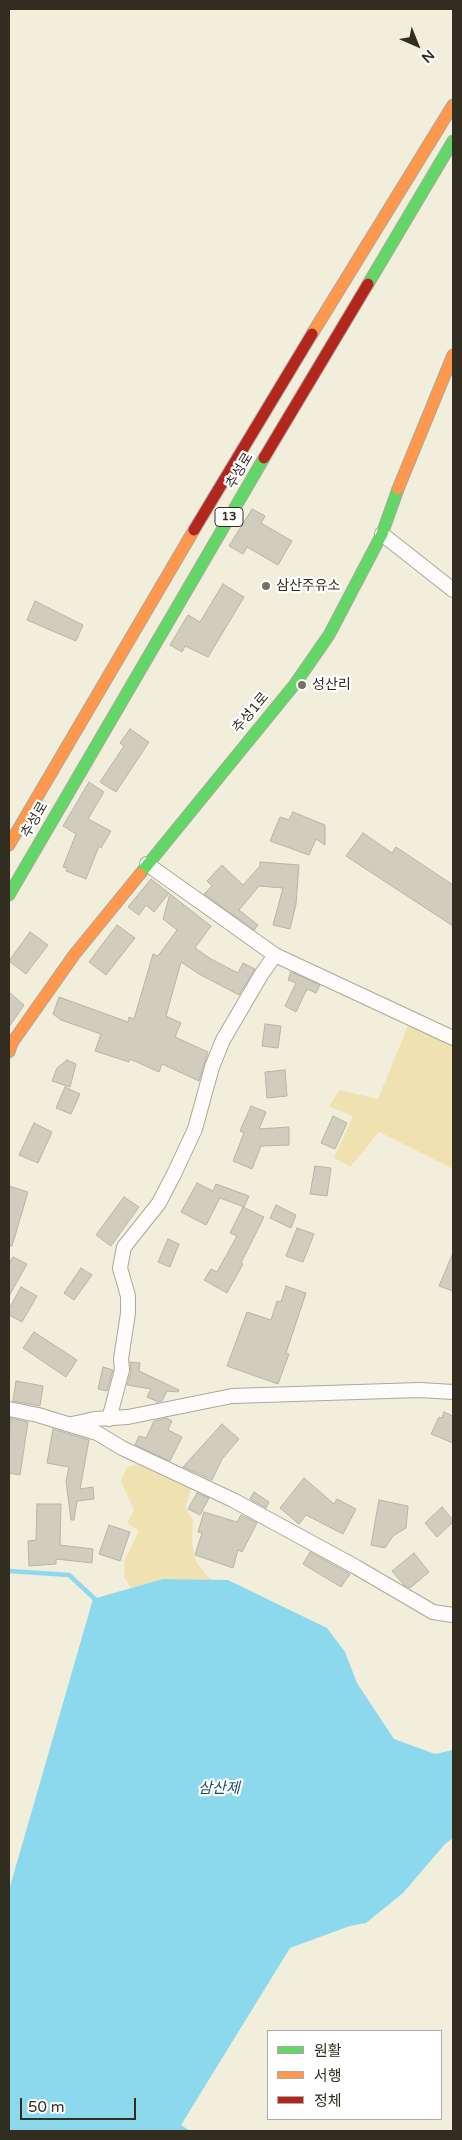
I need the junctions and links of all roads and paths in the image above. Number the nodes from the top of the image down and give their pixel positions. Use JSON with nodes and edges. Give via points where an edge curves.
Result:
{"nodes":[{"id":1,"x":453,"y":105,"type":"edge"},
{"id":2,"x":453,"y":141,"type":"edge"},
{"id":3,"x":453,"y":355,"type":"edge"},
{"id":4,"x":382,"y":534,"type":"junction"},
{"id":5,"x":453,"y":590,"type":"edge"},
{"id":6,"x":9,"y":845,"type":"edge"},
{"id":7,"x":147,"y":864,"type":"junction"},
{"id":8,"x":9,"y":894,"type":"edge"},
{"id":9,"x":275,"y":955,"type":"junction"},
{"id":10,"x":453,"y":1038,"type":"edge"},
{"id":11,"x":9,"y":1052,"type":"edge"},
{"id":12,"x":453,"y":1392,"type":"edge"},
{"id":13,"x":9,"y":1409,"type":"edge"},
{"id":14,"x":109,"y":1419,"type":"junction"},
{"id":15,"x":69,"y":1425,"type":"junction"},
{"id":16,"x":453,"y":1615,"type":"edge"}],
"edges":[{"from":1,"to":6,"type":"main road","name":"추성로","number":"13","via":[[221,483]]},
{"from":2,"to":8,"type":"main road","name":"추성로","number":"13"},
{"from":3,"to":4,"type":"main road","name":"추성1로"},
{"from":4,"to":5,"type":"street"},
{"from":4,"to":7,"type":"main road","name":"추성1로","via":[[329,635],[295,684]]},
{"from":7,"to":9,"type":"street"},
{"from":7,"to":11,"type":"main road","name":"추성1로","via":[[74,954]]},
{"from":9,"to":10,"type":"street"},
{"from":9,"to":14,"type":"street","via":[[223,1040],[195,1128],[159,1203],[124,1247],[120,1268],[128,1296],[128,1313],[122,1370]]},
{"from":12,"to":14,"type":"street","via":[[420,1390],[232,1396],[128,1418]]},
{"from":13,"to":15,"type":"street"},
{"from":14,"to":15,"type":"street"},
{"from":15,"to":16,"type":"street","via":[[97,1433],[233,1500],[433,1612]]}]}
